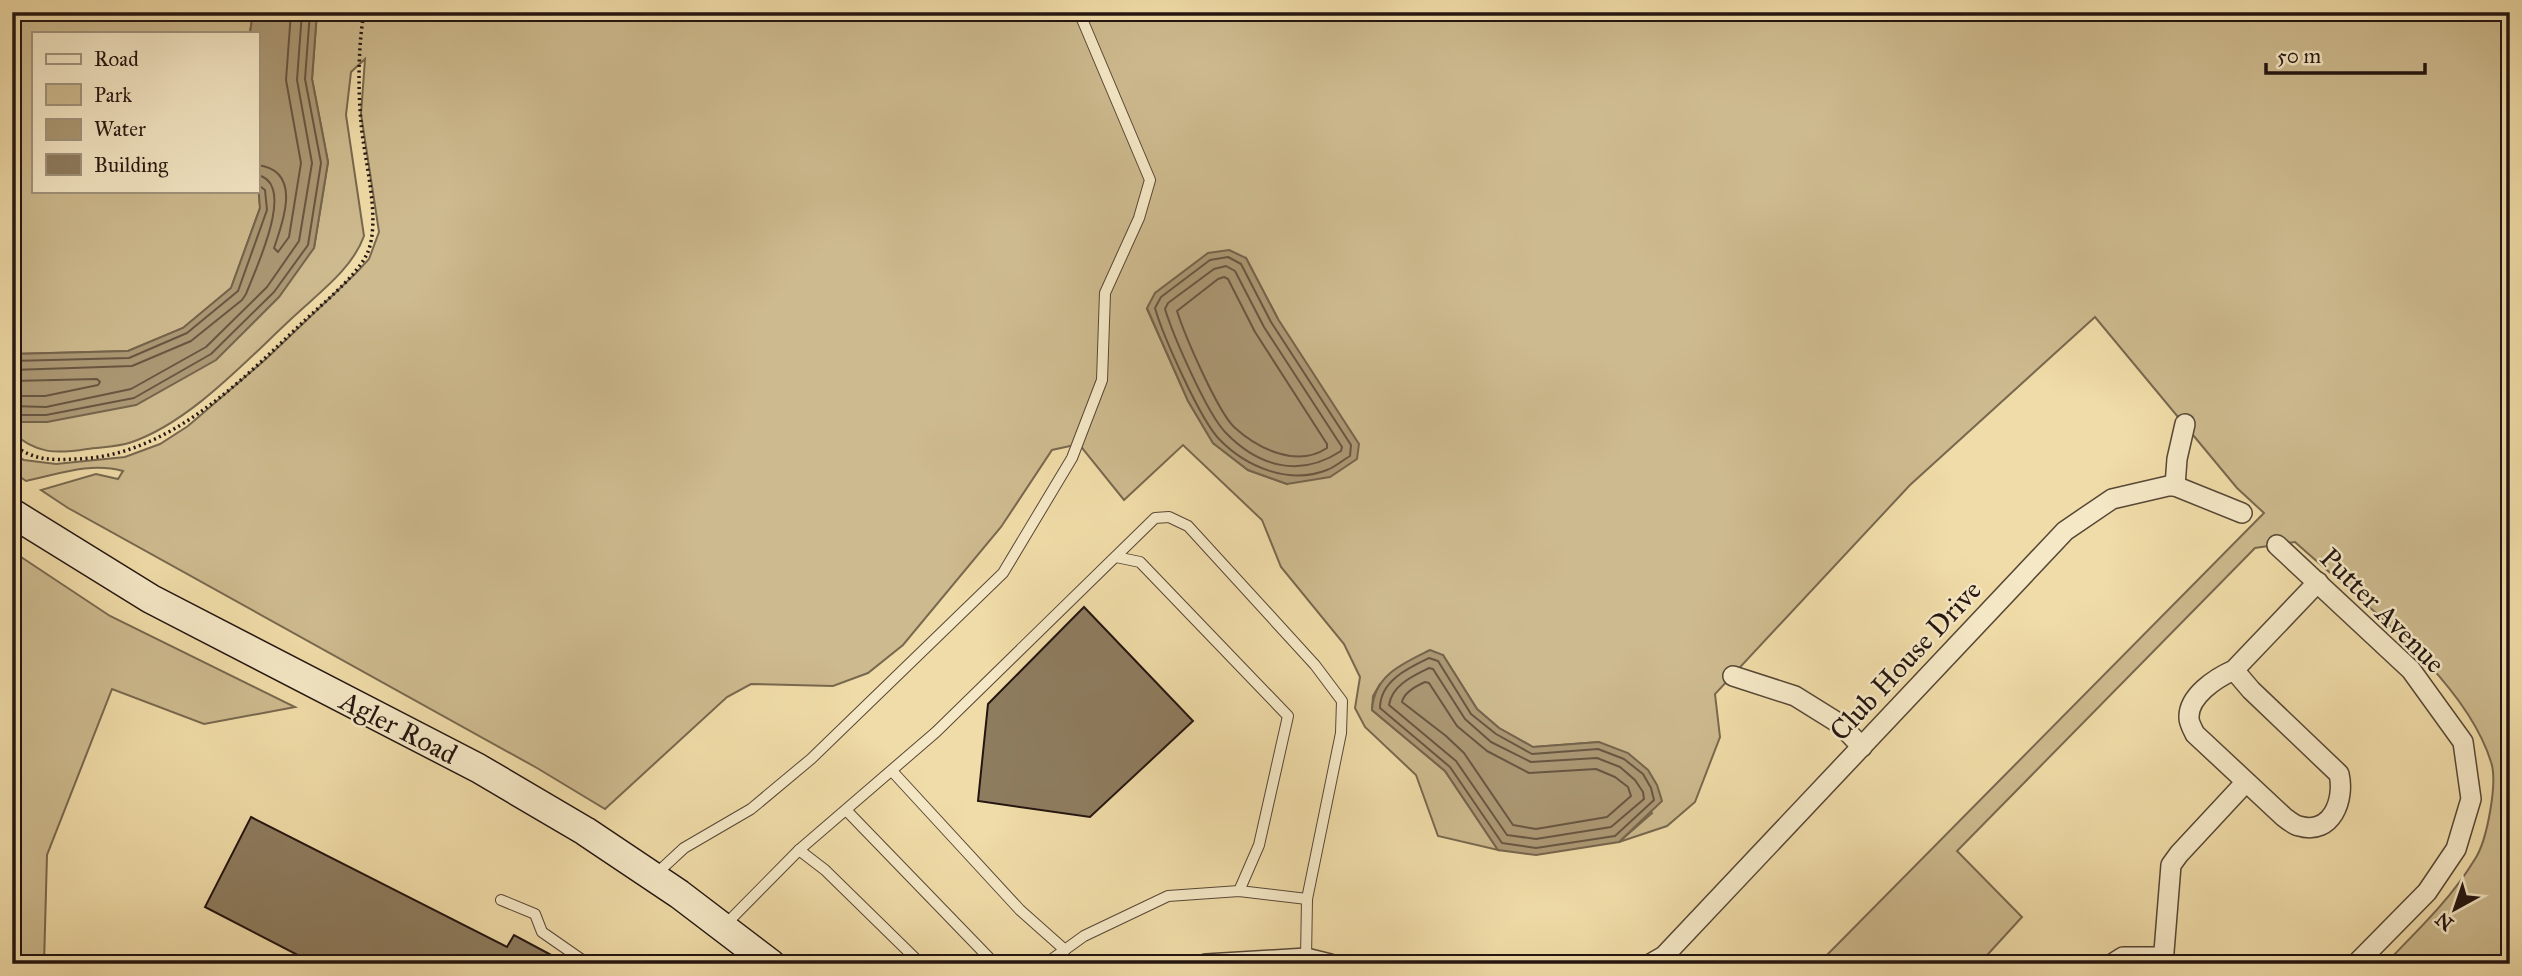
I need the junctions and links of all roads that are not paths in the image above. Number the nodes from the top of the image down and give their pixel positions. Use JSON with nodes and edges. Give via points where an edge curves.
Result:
{"nodes":[{"id":1,"x":1079,"y":12,"type":"edge"},
{"id":2,"x":2185,"y":424,"type":"dead end"},
{"id":3,"x":2175,"y":486,"type":"junction"},
{"id":4,"x":12,"y":513,"type":"edge"},
{"id":5,"x":2242,"y":513,"type":"dead end"},
{"id":6,"x":2277,"y":545,"type":"dead end"},
{"id":7,"x":1116,"y":557,"type":"junction"},
{"id":8,"x":2318,"y":582,"type":"junction"},
{"id":9,"x":2234,"y":670,"type":"junction"},
{"id":10,"x":1733,"y":676,"type":"dead end"},
{"id":11,"x":1861,"y":747,"type":"junction"},
{"id":12,"x":892,"y":771,"type":"junction"},
{"id":13,"x":2245,"y":783,"type":"junction"},
{"id":14,"x":846,"y":810,"type":"junction"},
{"id":15,"x":799,"y":850,"type":"junction"},
{"id":16,"x":654,"y":877,"type":"junction"},
{"id":17,"x":1239,"y":891,"type":"junction"},
{"id":18,"x":1307,"y":899,"type":"junction"},
{"id":19,"x":501,"y":900,"type":"dead end"},
{"id":20,"x":723,"y":927,"type":"junction"},
{"id":21,"x":1065,"y":950,"type":"junction"},
{"id":22,"x":1306,"y":958,"type":"junction"},
{"id":23,"x":2163,"y":960,"type":"edge"},
{"id":24,"x":1048,"y":963,"type":"edge"},
{"id":25,"x":588,"y":964,"type":"edge"},
{"id":26,"x":771,"y":964,"type":"edge"},
{"id":27,"x":921,"y":964,"type":"edge"},
{"id":28,"x":995,"y":964,"type":"edge"},
{"id":29,"x":1206,"y":964,"type":"edge"},
{"id":30,"x":1330,"y":964,"type":"edge"},
{"id":31,"x":1650,"y":964,"type":"edge"},
{"id":32,"x":2112,"y":964,"type":"edge"},
{"id":33,"x":2356,"y":964,"type":"edge"}],
"edges":[{"from":1,"to":16,"type":"lane","via":[[1150,180],[1139,218],[1105,293],[1102,380],[1072,458],[1003,572],[811,759],[751,809],[684,848]]},
{"from":2,"to":3,"type":"street"},
{"from":3,"to":5,"type":"street"},
{"from":3,"to":11,"type":"street","name":"Club House Drive","via":[[2112,499],[2065,531]]},
{"from":4,"to":16,"type":"main road","name":"Agler Road","via":[[151,599],[478,768]]},
{"from":6,"to":8,"type":"street","name":"Putter Avenue"},
{"from":7,"to":12,"type":"lane"},
{"from":7,"to":17,"type":"lane","via":[[1140,562],[1288,716],[1259,845]]},
{"from":7,"to":18,"type":"lane","via":[[1155,518],[1170,517],[1188,526],[1315,665],[1342,701],[1341,733]]},
{"from":8,"to":9,"type":"street"},
{"from":8,"to":33,"type":"street","name":"Putter Avenue","via":[[2411,670],[2463,742],[2472,799],[2456,849],[2427,892]]},
{"from":9,"to":13,"type":"street","via":[[2217,678],[2192,704],[2189,720],[2195,734]]},
{"from":9,"to":13,"type":"street","via":[[2339,774],[2342,789],[2331,818],[2316,827],[2298,826]]},
{"from":10,"to":11,"type":"street","via":[[1795,696],[1840,724]]},
{"from":11,"to":31,"type":"street","name":"Club House Drive","via":[[1664,956]]},
{"from":12,"to":14,"type":"lane"},
{"from":12,"to":21,"type":"lane","via":[[1020,910]]},
{"from":13,"to":23,"type":"street","via":[[2171,865]]},
{"from":14,"to":15,"type":"lane"},
{"from":14,"to":28,"type":"lane"},
{"from":15,"to":20,"type":"lane"},
{"from":15,"to":27,"type":"lane"},
{"from":16,"to":20,"type":"main road","name":"Agler Road"},
{"from":17,"to":18,"type":"lane"},
{"from":17,"to":21,"type":"lane","via":[[1168,896],[1084,936]]},
{"from":18,"to":22,"type":"lane"},
{"from":19,"to":25,"type":"lane","via":[[535,914],[541,932]]},
{"from":20,"to":26,"type":"main road","name":"Agler Road"},
{"from":21,"to":24,"type":"lane"},
{"from":22,"to":29,"type":"street"},
{"from":22,"to":30,"type":"street"},
{"from":23,"to":32,"type":"street","via":[[2123,957]]}]}
